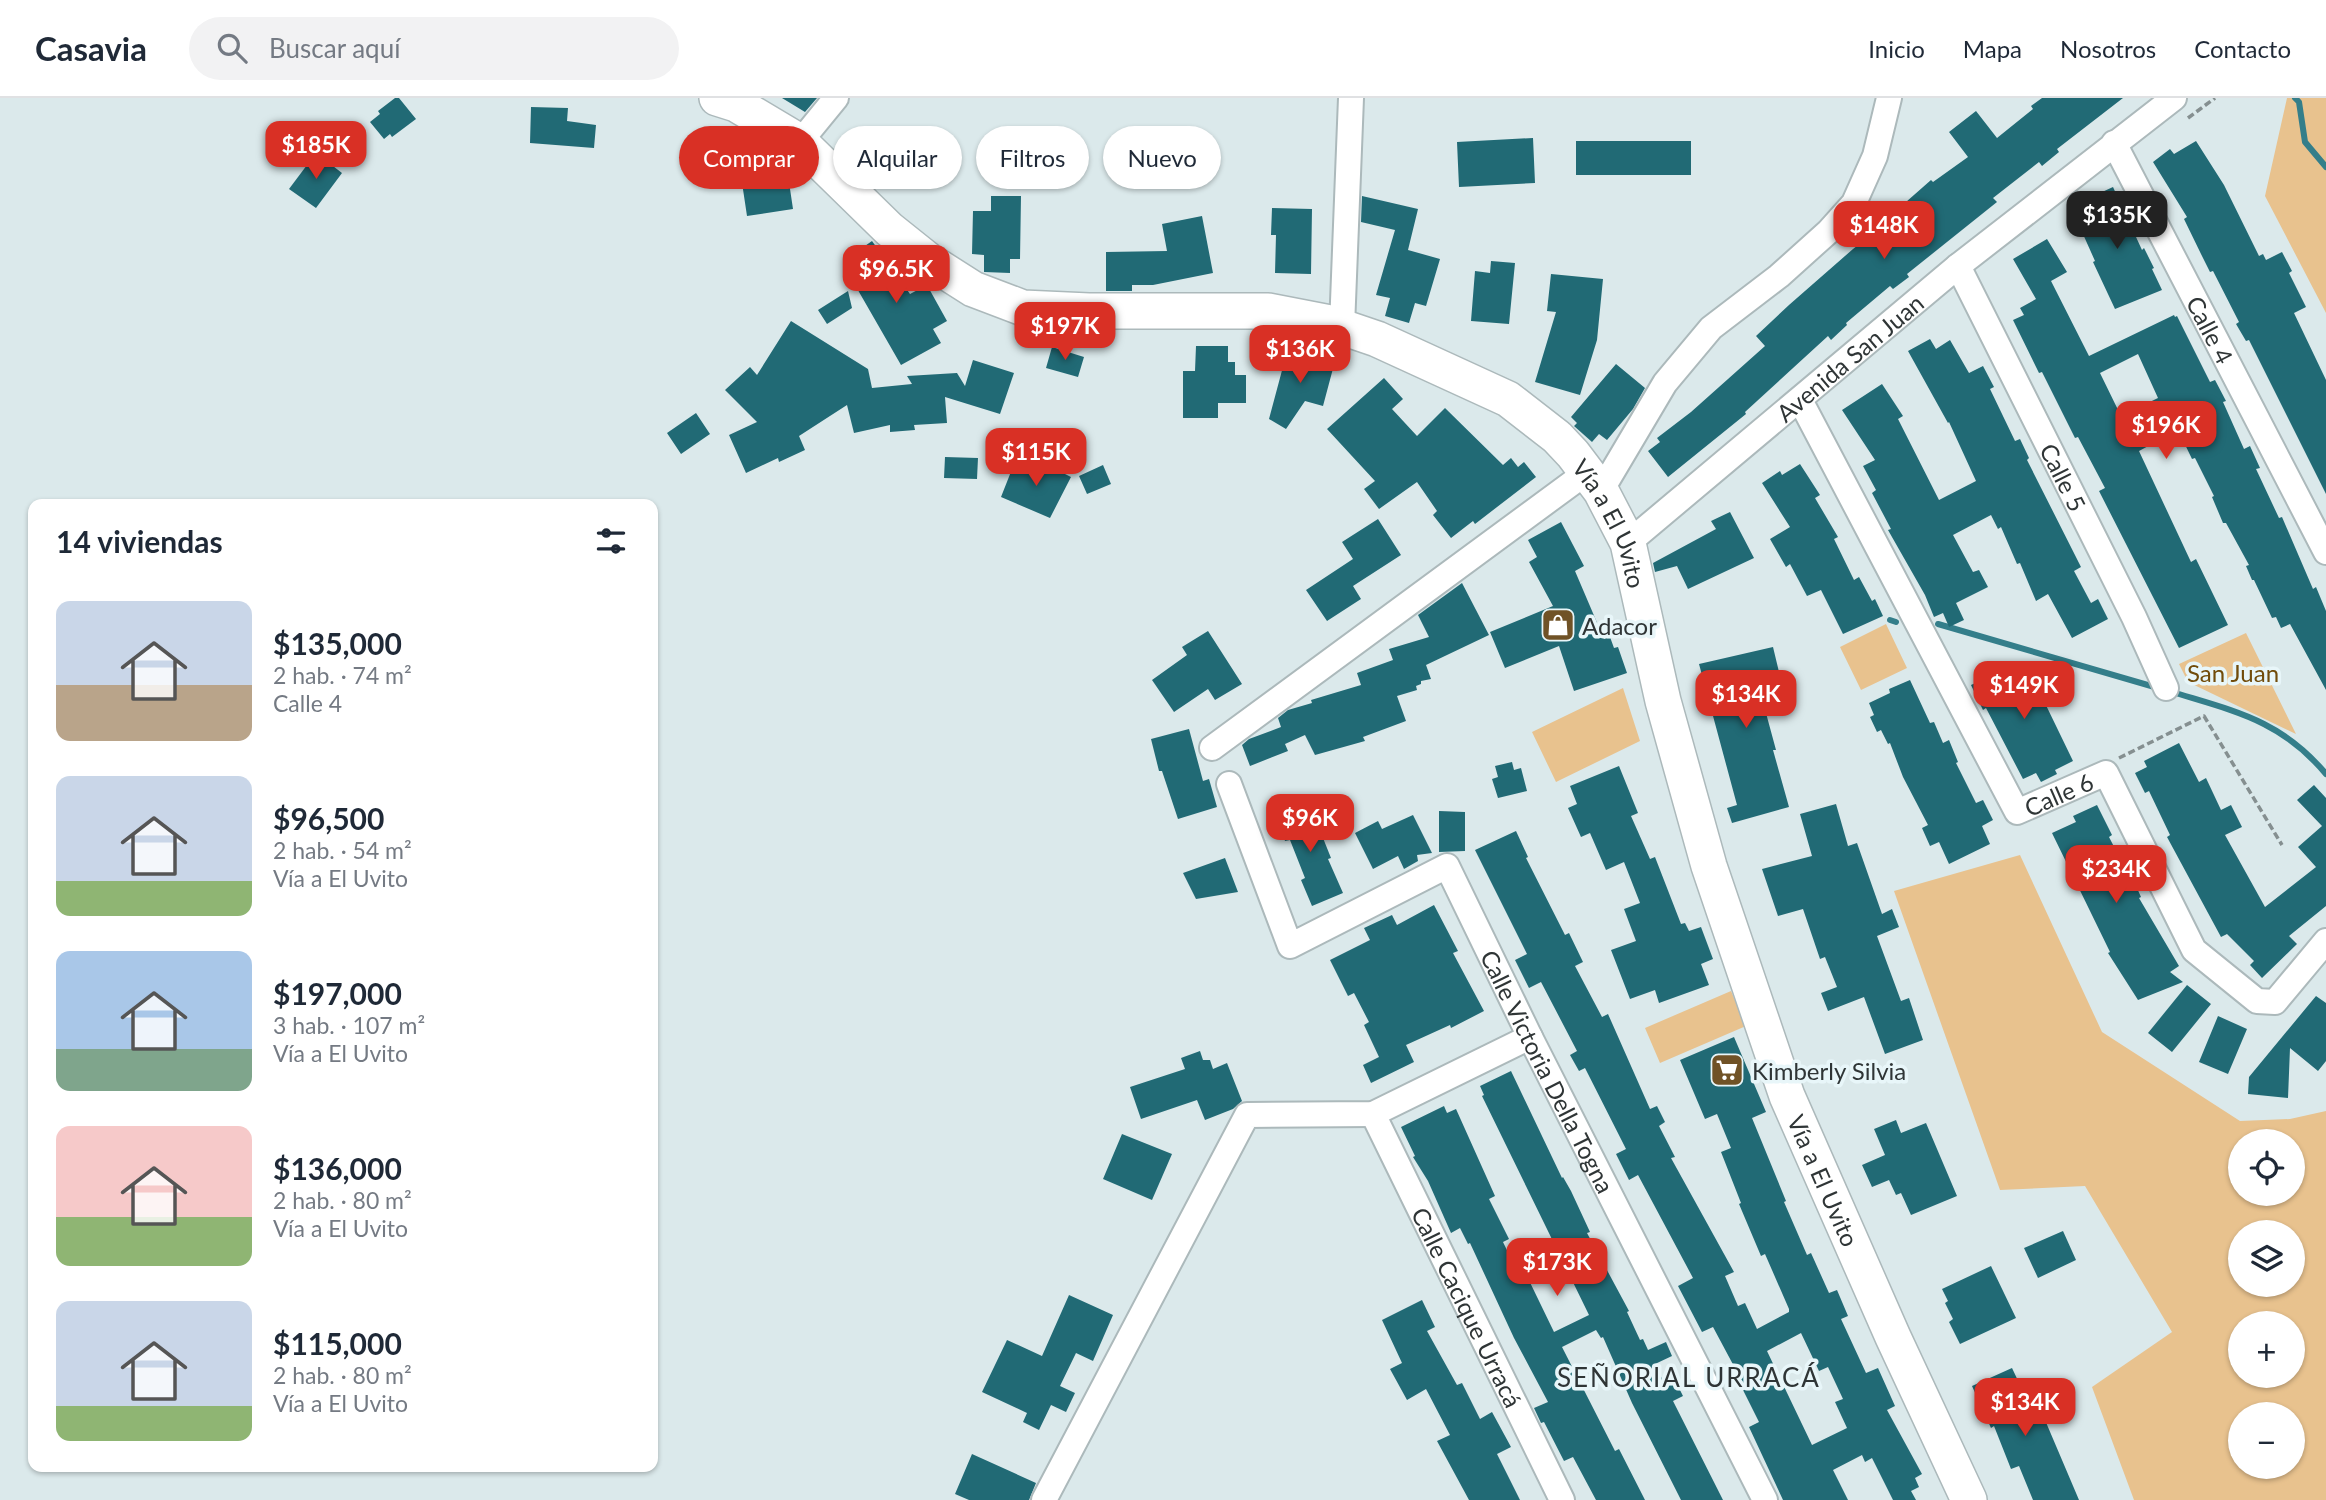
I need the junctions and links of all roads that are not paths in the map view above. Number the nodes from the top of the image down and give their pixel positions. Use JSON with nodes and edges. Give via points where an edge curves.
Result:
{"nodes":[{"id":1,"x":717,"y":98,"type":"edge"},
{"id":2,"x":836,"y":98,"type":"edge"},
{"id":3,"x":1351,"y":98,"type":"edge"},
{"id":4,"x":1889,"y":98,"type":"edge"},
{"id":5,"x":2174,"y":98,"type":"edge"},
{"id":6,"x":773,"y":126,"type":"edge"},
{"id":7,"x":813,"y":126,"type":"edge"},
{"id":8,"x":2114,"y":143,"type":"junction"},
{"id":9,"x":819,"y":161,"type":"edge"},
{"id":10,"x":1958,"y":266,"type":"junction"},
{"id":11,"x":1342,"y":327,"type":"junction"},
{"id":12,"x":1800,"y":400,"type":"junction"},
{"id":13,"x":1594,"y":482,"type":"junction"},
{"id":14,"x":1628,"y":543,"type":"junction"},
{"id":15,"x":2326,"y":552,"type":"edge"},
{"id":16,"x":2166,"y":688,"type":"dead end"},
{"id":17,"x":1212,"y":748,"type":"dead end"},
{"id":18,"x":1229,"y":784,"type":"dead end"},
{"id":19,"x":2326,"y":941,"type":"edge"},
{"id":20,"x":1530,"y":1037,"type":"junction"},
{"id":21,"x":1373,"y":1114,"type":"junction"},
{"id":22,"x":1044,"y":1500,"type":"edge"},
{"id":23,"x":1562,"y":1500,"type":"edge"},
{"id":24,"x":1765,"y":1500,"type":"edge"},
{"id":25,"x":1969,"y":1500,"type":"edge"}],
"edges":[{"from":1,"to":6,"type":"street","name":"Vía a El Uvito"},
{"from":2,"to":7,"type":"street"},
{"from":3,"to":11,"type":"street"},
{"from":4,"to":13,"type":"street","via":[[1875,156],[1854,203],[1779,276],[1711,328]]},
{"from":5,"to":8,"type":"street","name":"Avenida San Juan"},
{"from":8,"to":10,"type":"street","name":"Avenida San Juan"},
{"from":8,"to":15,"type":"street","name":"Calle 4"},
{"from":9,"to":11,"type":"street","name":"Vía a El Uvito","via":[[929,261],[973,289],[1023,308],[1268,311]]},
{"from":10,"to":12,"type":"street","name":"Avenida San Juan"},
{"from":10,"to":16,"type":"street","name":"Calle 5"},
{"from":11,"to":13,"type":"street","name":"Vía a El Uvito","via":[[1508,399],[1557,437]]},
{"from":12,"to":14,"type":"street","name":"Avenida San Juan"},
{"from":12,"to":19,"type":"street","name":"Calle 6","via":[[2017,812],[2106,773],[2194,950],[2257,1001],[2275,1002]]},
{"from":13,"to":14,"type":"street","name":"Vía a El Uvito"},
{"from":13,"to":17,"type":"street"},
{"from":14,"to":25,"type":"street","name":"Vía a El Uvito","via":[[1663,701],[1709,866],[1787,1096]]},
{"from":18,"to":20,"type":"street","name":"Calle Victoria Della Togna","via":[[1290,946],[1447,866]]},
{"from":20,"to":21,"type":"street"},
{"from":20,"to":24,"type":"street","name":"Calle Victoria Della Togna"},
{"from":21,"to":22,"type":"street","via":[[1247,1115]]},
{"from":21,"to":23,"type":"street","name":"Calle Cacique Urracá"}]}
